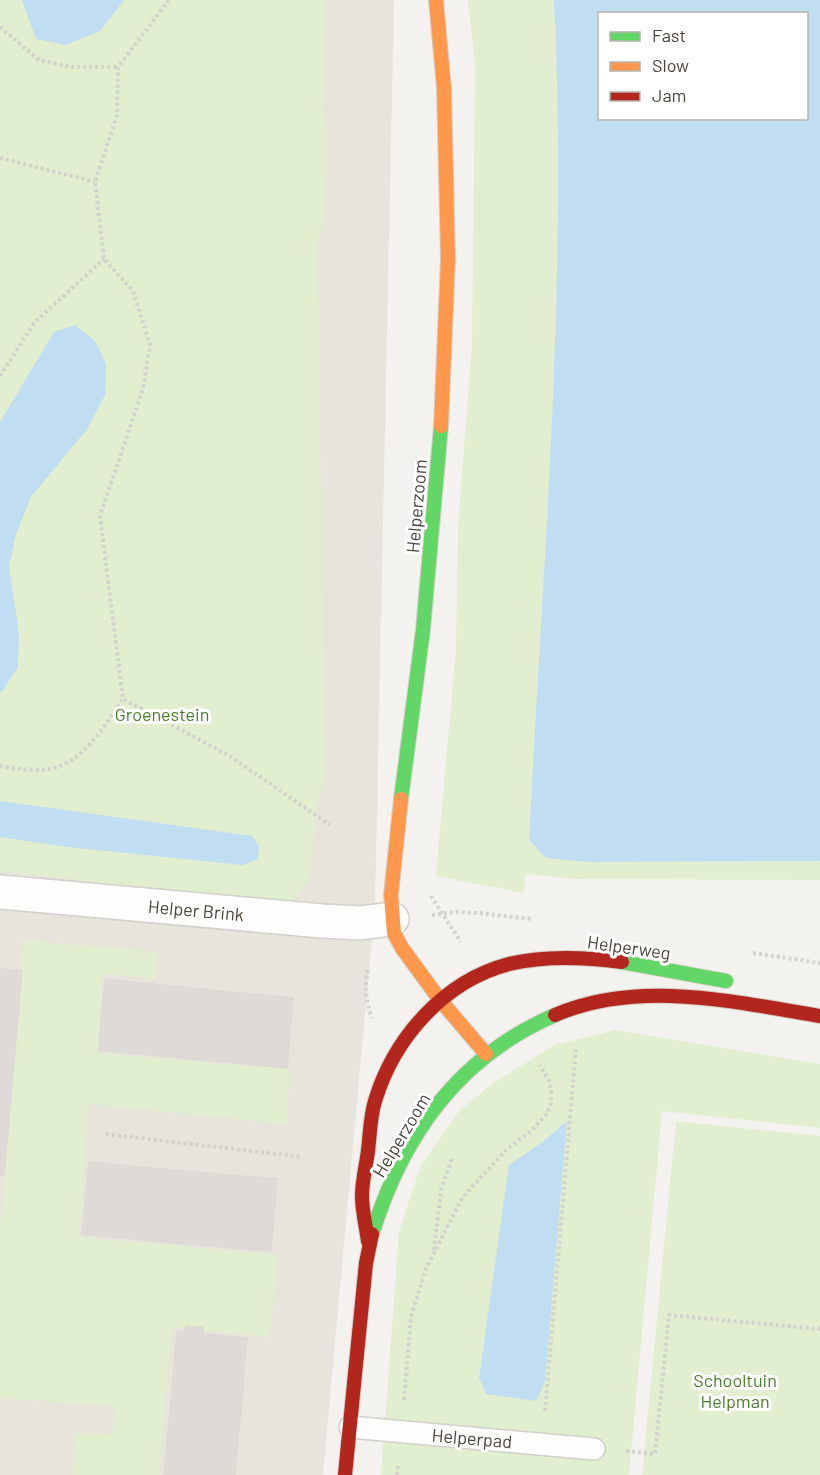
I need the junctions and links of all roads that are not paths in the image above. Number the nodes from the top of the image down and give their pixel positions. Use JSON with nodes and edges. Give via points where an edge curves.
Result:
{"nodes":[{"id":1,"x":436,"y":0,"type":"edge"},
{"id":2,"x":0,"y":892,"type":"edge"},
{"id":3,"x":392,"y":919,"type":"junction"},
{"id":4,"x":741,"y":983,"type":"dead end"},
{"id":5,"x":440,"y":1000,"type":"junction"},
{"id":6,"x":820,"y":1016,"type":"edge"},
{"id":7,"x":486,"y":1054,"type":"junction"},
{"id":8,"x":369,"y":1245,"type":"junction"},
{"id":9,"x":350,"y":1427,"type":"junction"},
{"id":10,"x":594,"y":1449,"type":"road end"},
{"id":11,"x":345,"y":1475,"type":"edge"}],
"edges":[{"from":1,"to":3,"type":"street","name":"Helperzoom","via":[[444,88],[448,259],[441,421],[423,630],[397,831]]},
{"from":2,"to":3,"type":"street","name":"Helper Brink","via":[[322,921],[360,923]]},
{"from":3,"to":5,"type":"street","name":"Helperzoom","via":[[402,948]]},
{"from":4,"to":5,"type":"street","name":"Helperweg","via":[[599,959],[549,958],[514,962],[473,979]]},
{"from":5,"to":7,"type":"street","name":"Helperzoom"},
{"from":5,"to":8,"type":"street","name":"Helperzoom","via":[[417,1021],[393,1059],[375,1102],[362,1198]]},
{"from":6,"to":7,"type":"street","via":[[674,996],[615,998],[580,1005],[518,1032]]},
{"from":7,"to":8,"type":"street","name":"Helperzoom","via":[[434,1108],[390,1186]]},
{"from":8,"to":9,"type":"street","name":"Helperzoom"},
{"from":9,"to":10,"type":"lane","name":"Helperpad"},
{"from":9,"to":11,"type":"street","name":"Helperzoom"}]}
